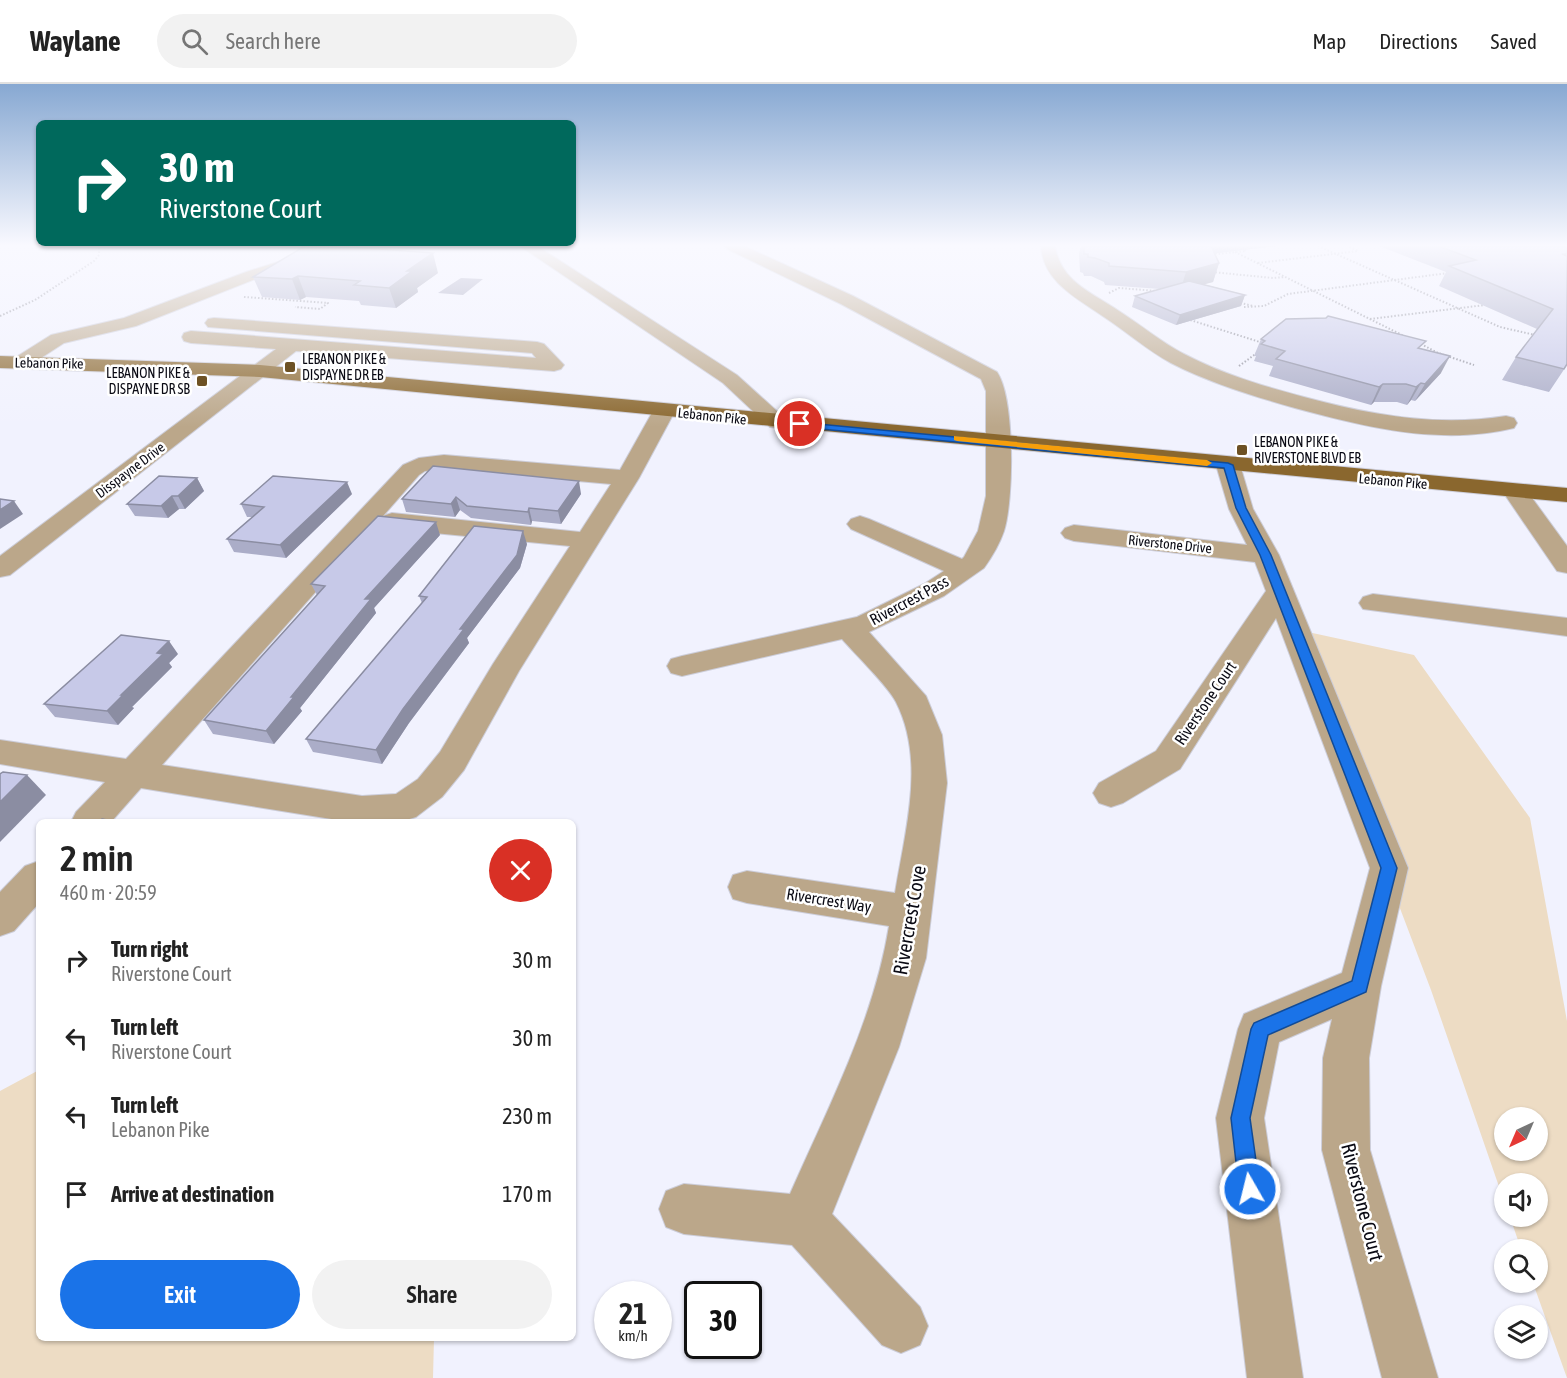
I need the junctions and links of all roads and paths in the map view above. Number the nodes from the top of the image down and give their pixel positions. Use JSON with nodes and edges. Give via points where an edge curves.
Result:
{"nodes":[{"id":1,"x":23,"y":306,"type":"edge"},
{"id":2,"x":233,"y":306,"type":"edge"},
{"id":3,"x":296,"y":306,"type":"edge"},
{"id":4,"x":323,"y":306,"type":"edge"},
{"id":5,"x":619,"y":306,"type":"edge"},
{"id":6,"x":859,"y":306,"type":"edge"},
{"id":7,"x":1102,"y":306,"type":"edge"},
{"id":8,"x":1344,"y":306,"type":"edge"},
{"id":9,"x":1465,"y":306,"type":"edge"},
{"id":10,"x":1244,"y":307,"type":"edge"},
{"id":11,"x":1257,"y":307,"type":"edge"},
{"id":12,"x":1455,"y":307,"type":"junction"},
{"id":13,"x":212,"y":308,"type":"junction"},
{"id":14,"x":1179,"y":315,"type":"edge"},
{"id":15,"x":0,"y":316,"type":"edge"},
{"id":16,"x":1370,"y":319,"type":"junction"},
{"id":17,"x":185,"y":320,"type":"dead end"},
{"id":18,"x":473,"y":330,"type":"dead end"},
{"id":19,"x":314,"y":331,"type":"junction"},
{"id":20,"x":1395,"y":332,"type":"junction"},
{"id":21,"x":1389,"y":333,"type":"edge"},
{"id":22,"x":1535,"y":335,"type":"edge"},
{"id":23,"x":1406,"y":337,"type":"edge"},
{"id":24,"x":1417,"y":342,"type":"edge"},
{"id":25,"x":457,"y":344,"type":"junction"},
{"id":26,"x":295,"y":345,"type":"junction"},
{"id":27,"x":0,"y":362,"type":"edge"},
{"id":28,"x":20,"y":363,"type":"junction"},
{"id":29,"x":1474,"y":364,"type":"dead end"},
{"id":30,"x":260,"y":371,"type":"junction"},
{"id":31,"x":1213,"y":374,"type":"junction"},
{"id":32,"x":664,"y":411,"type":"junction"},
{"id":33,"x":778,"y":422,"type":"junction"},
{"id":34,"x":1506,"y":423,"type":"dead end"},
{"id":35,"x":998,"y":442,"type":"junction"},
{"id":36,"x":1228,"y":465,"type":"junction"},
{"id":37,"x":627,"y":478,"type":"junction"},
{"id":38,"x":1515,"y":492,"type":"junction"},
{"id":39,"x":1567,"y":495,"type":"edge"},
{"id":40,"x":366,"y":518,"type":"junction"},
{"id":41,"x":860,"y":524,"type":"dead end"},
{"id":42,"x":1074,"y":533,"type":"dead end"},
{"id":43,"x":587,"y":540,"type":"junction"},
{"id":44,"x":1266,"y":555,"type":"junction"},
{"id":45,"x":1567,"y":565,"type":"edge"},
{"id":46,"x":0,"y":568,"type":"edge"},
{"id":47,"x":964,"y":570,"type":"junction"},
{"id":48,"x":1279,"y":592,"type":"junction"},
{"id":49,"x":1373,"y":603,"type":"dead end"},
{"id":50,"x":1567,"y":627,"type":"edge"},
{"id":51,"x":848,"y":628,"type":"junction"},
{"id":52,"x":682,"y":666,"type":"dead end"},
{"id":53,"x":0,"y":752,"type":"edge"},
{"id":54,"x":134,"y":773,"type":"junction"},
{"id":55,"x":1111,"y":793,"type":"dead end"},
{"id":56,"x":92,"y":819,"type":"edge"},
{"id":57,"x":36,"y":880,"type":"edge"},
{"id":58,"x":747,"y":887,"type":"dead end"},
{"id":59,"x":912,"y":913,"type":"junction"},
{"id":60,"x":0,"y":919,"type":"edge"},
{"id":61,"x":1360,"y":986,"type":"junction"},
{"id":62,"x":684,"y":1209,"type":"dead end"},
{"id":63,"x":804,"y":1221,"type":"junction"},
{"id":64,"x":902,"y":1326,"type":"dead end"},
{"id":65,"x":1275,"y":1378,"type":"edge"},
{"id":66,"x":1410,"y":1378,"type":"edge"}],
"edges":[{"from":1,"to":15,"type":"path"},
{"from":2,"to":13,"type":"path"},
{"from":3,"to":4,"type":"path"},
{"from":5,"to":33,"type":"street","via":[[730,379]]},
{"from":6,"to":35,"type":"street","name":"Rivercrest Pass","via":[[990,376],[996,391]]},
{"from":7,"to":31,"type":"street","via":[[1177,357]]},
{"from":8,"to":16,"type":"path"},
{"from":9,"to":12,"type":"path"},
{"from":10,"to":11,"type":"path"},
{"from":12,"to":16,"type":"path"},
{"from":12,"to":22,"type":"path","via":[[1500,327]]},
{"from":13,"to":17,"type":"street","via":[[193,311],[184,316]]},
{"from":13,"to":19,"type":"street"},
{"from":13,"to":19,"type":"street","name":"Disspayne Drive","via":[[331,319]]},
{"from":13,"to":26,"type":"street","via":[[191,337]]},
{"from":13,"to":28,"type":"street","via":[[58,339]]},
{"from":14,"to":31,"type":"path","via":[[1267,345],[1233,371],[1222,369]]},
{"from":16,"to":20,"type":"path"},
{"from":18,"to":25,"type":"street"},
{"from":19,"to":25,"type":"street"},
{"from":19,"to":26,"type":"street","name":"Disspayne Drive"},
{"from":20,"to":21,"type":"path"},
{"from":20,"to":23,"type":"path"},
{"from":24,"to":29,"type":"path"},
{"from":25,"to":26,"type":"street","via":[[537,348],[554,365]]},
{"from":26,"to":30,"type":"street","name":"Disspayne Drive"},
{"from":27,"to":28,"type":"main road","name":"Lebanon Pike"},
{"from":28,"to":30,"type":"main road","name":"Lebanon Pike"},
{"from":30,"to":32,"type":"main road","name":"Lebanon Pike"},
{"from":30,"to":46,"type":"street","name":"Disspayne Drive"},
{"from":31,"to":34,"type":"street","via":[[1287,400],[1389,424],[1446,429]]},
{"from":32,"to":33,"type":"main road","name":"Lebanon Pike"},
{"from":32,"to":37,"type":"street"},
{"from":33,"to":35,"type":"main road","name":"Lebanon Pike"},
{"from":35,"to":36,"type":"main road","name":"Lebanon Pike"},
{"from":35,"to":47,"type":"street","name":"Rivercrest Pass","via":[[998,496],[991,531],[975,562]]},
{"from":36,"to":38,"type":"main road","name":"Lebanon Pike"},
{"from":36,"to":44,"type":"street","name":"Riverstone Court","via":[[1241,508]]},
{"from":37,"to":40,"type":"street","via":[[431,462],[411,470]]},
{"from":37,"to":43,"type":"street"},
{"from":38,"to":39,"type":"main road","name":"Lebanon Pike"},
{"from":38,"to":45,"type":"street"},
{"from":40,"to":43,"type":"street"},
{"from":40,"to":54,"type":"street"},
{"from":41,"to":47,"type":"street"},
{"from":42,"to":44,"type":"street","name":"Riverstone Drive"},
{"from":43,"to":54,"type":"street","via":[[452,761],[430,788],[403,807],[362,810]]},
{"from":44,"to":48,"type":"street","name":"Riverstone Court"},
{"from":47,"to":51,"type":"street","name":"Rivercrest Pass","via":[[924,595],[866,624]]},
{"from":48,"to":55,"type":"street","name":"Riverstone Court","via":[[1168,760]]},
{"from":48,"to":61,"type":"street","name":"Riverstone Court","via":[[1389,868]]},
{"from":49,"to":50,"type":"street"},
{"from":51,"to":52,"type":"street","name":"Rivercrest Pass"},
{"from":51,"to":59,"type":"street","name":"Rivercrest Cove","via":[[910,696],[925,735],[930,783]]},
{"from":53,"to":54,"type":"street"},
{"from":54,"to":56,"type":"street"},
{"from":57,"to":60,"type":"street"},
{"from":58,"to":59,"type":"street","name":"Rivercrest Way"},
{"from":59,"to":63,"type":"street","name":"Rivercrest Cove","via":[[905,958],[877,1047]]},
{"from":61,"to":65,"type":"street","via":[[1260,1029],[1240,1118]]},
{"from":61,"to":66,"type":"street","name":"Riverstone Court","via":[[1347,1058],[1346,1150]]},
{"from":62,"to":63,"type":"street"},
{"from":63,"to":64,"type":"street"}]}
